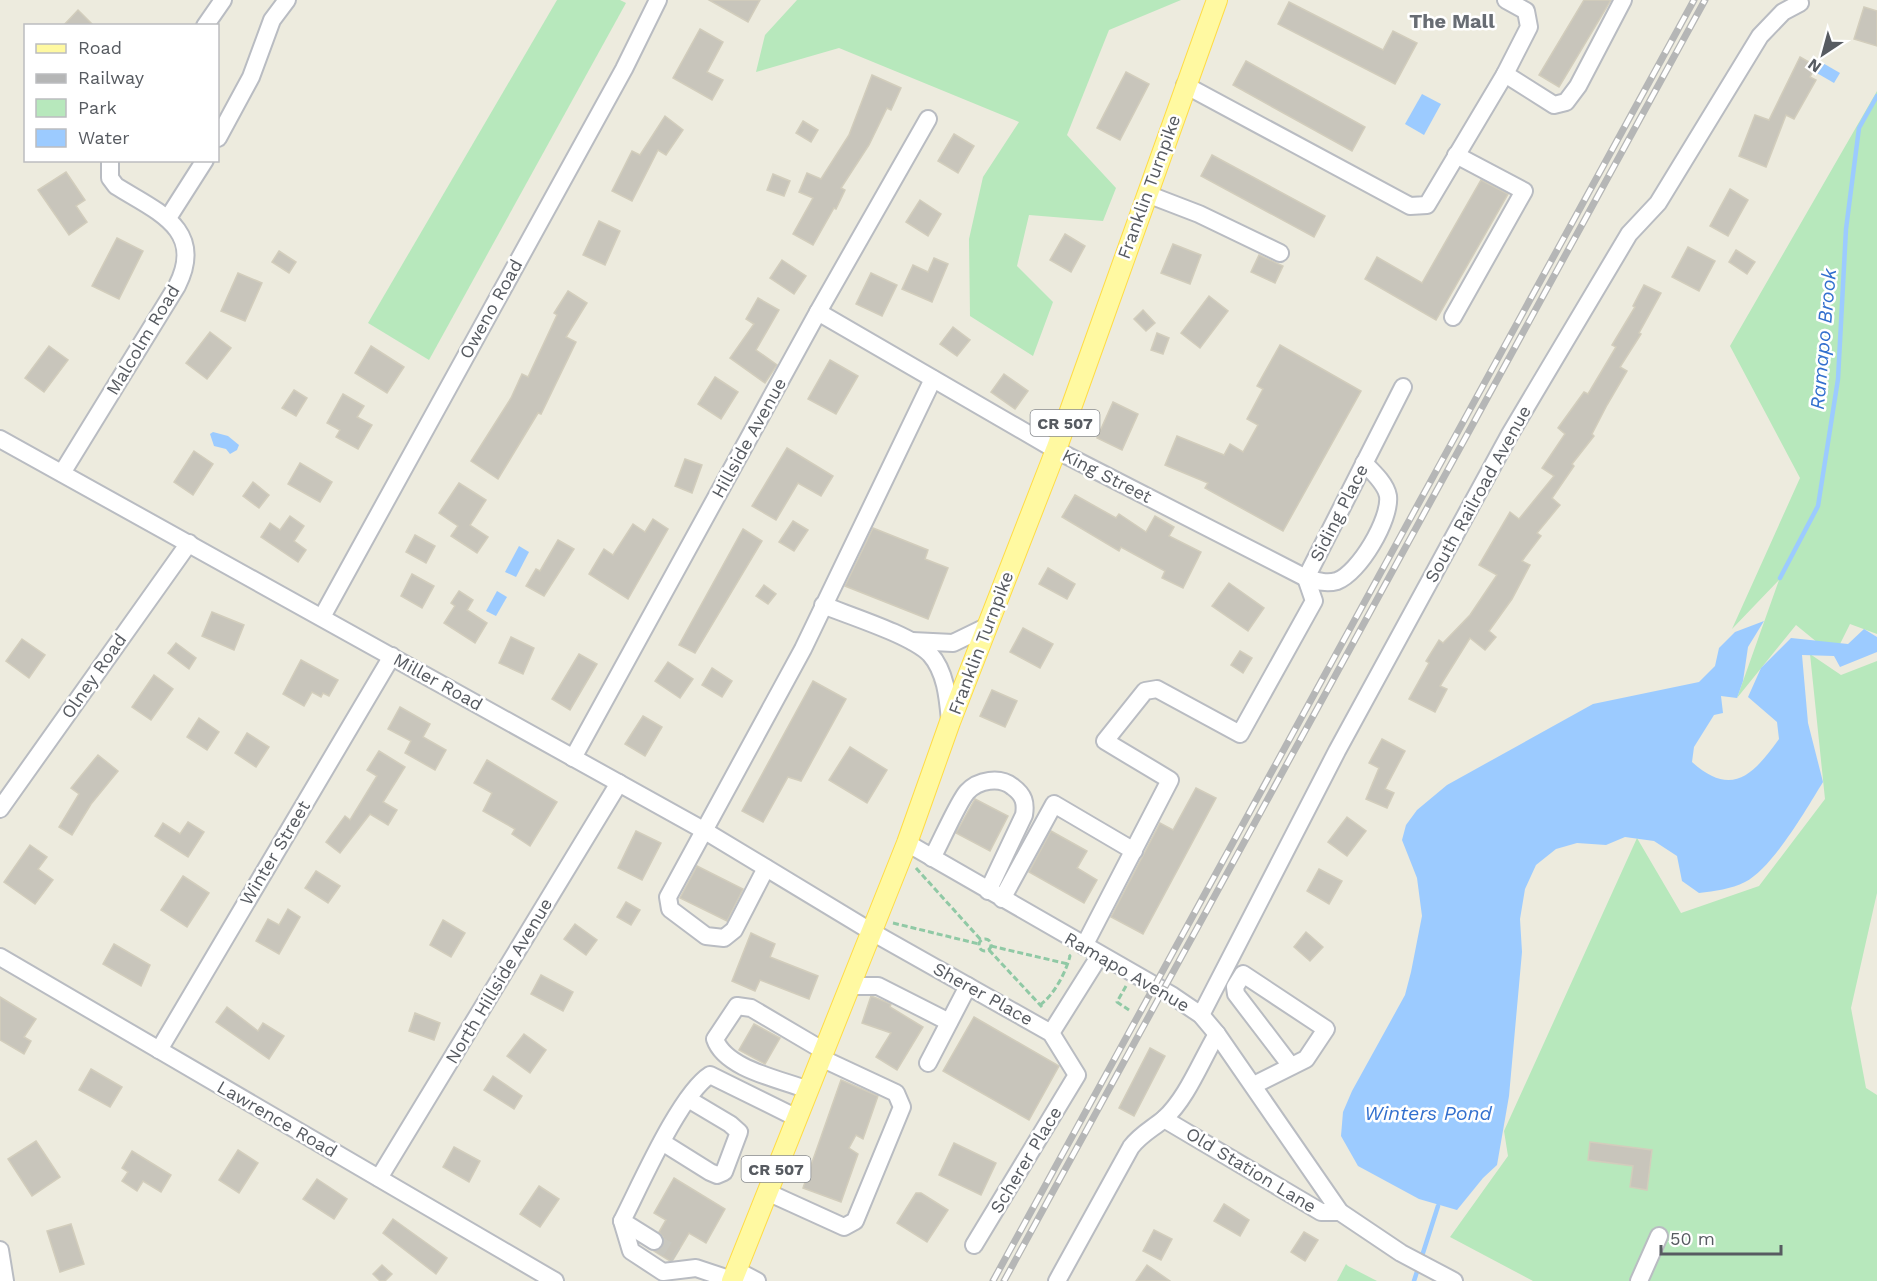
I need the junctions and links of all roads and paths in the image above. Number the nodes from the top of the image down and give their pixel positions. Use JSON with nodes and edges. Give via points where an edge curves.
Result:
{"nodes":[{"id":1,"x":223,"y":0,"type":"edge"},
{"id":2,"x":287,"y":0,"type":"edge"},
{"id":3,"x":658,"y":0,"type":"edge"},
{"id":4,"x":1217,"y":0,"type":"edge"},
{"id":5,"x":1506,"y":0,"type":"edge"},
{"id":6,"x":1623,"y":0,"type":"edge"},
{"id":7,"x":1800,"y":3,"type":"dead end"},
{"id":8,"x":206,"y":24,"type":"edge"},
{"id":9,"x":1505,"y":74,"type":"junction"},
{"id":10,"x":1185,"y":85,"type":"junction"},
{"id":11,"x":928,"y":119,"type":"dead end"},
{"id":12,"x":219,"y":136,"type":"edge"},
{"id":13,"x":1456,"y":155,"type":"junction"},
{"id":14,"x":110,"y":162,"type":"edge"},
{"id":15,"x":204,"y":162,"type":"edge"},
{"id":16,"x":1146,"y":194,"type":"junction"},
{"id":17,"x":168,"y":218,"type":"junction"},
{"id":18,"x":1280,"y":253,"type":"dead end"},
{"id":19,"x":818,"y":312,"type":"junction"},
{"id":20,"x":1453,"y":317,"type":"dead end"},
{"id":21,"x":933,"y":379,"type":"junction"},
{"id":22,"x":1403,"y":387,"type":"dead end"},
{"id":23,"x":0,"y":439,"type":"edge"},
{"id":24,"x":1056,"y":450,"type":"junction"},
{"id":25,"x":1364,"y":463,"type":"junction"},
{"id":26,"x":62,"y":473,"type":"junction"},
{"id":27,"x":189,"y":543,"type":"junction"},
{"id":28,"x":1306,"y":578,"type":"junction"},
{"id":29,"x":823,"y":605,"type":"junction"},
{"id":30,"x":322,"y":617,"type":"junction"},
{"id":31,"x":988,"y":626,"type":"junction"},
{"id":32,"x":911,"y":641,"type":"junction"},
{"id":33,"x":392,"y":656,"type":"junction"},
{"id":34,"x":950,"y":722,"type":"junction"},
{"id":35,"x":573,"y":758,"type":"junction"},
{"id":36,"x":619,"y":783,"type":"junction"},
{"id":37,"x":0,"y":808,"type":"edge"},
{"id":38,"x":705,"y":831,"type":"junction"},
{"id":39,"x":907,"y":843,"type":"junction"},
{"id":40,"x":1134,"y":850,"type":"junction"},
{"id":41,"x":910,"y":863,"type":"dead end"},
{"id":42,"x":931,"y":866,"type":"junction"},
{"id":43,"x":914,"y":867,"type":"junction"},
{"id":44,"x":766,"y":868,"type":"junction"},
{"id":45,"x":909,"y":872,"type":"dead end"},
{"id":46,"x":995,"y":895,"type":"junction"},
{"id":47,"x":891,"y":916,"type":"dead end"},
{"id":48,"x":872,"y":932,"type":"junction"},
{"id":49,"x":980,"y":942,"type":"junction"},
{"id":50,"x":1084,"y":946,"type":"junction"},
{"id":51,"x":990,"y":948,"type":"junction"},
{"id":52,"x":1060,"y":950,"type":"dead end"},
{"id":53,"x":1100,"y":955,"type":"junction"},
{"id":54,"x":0,"y":957,"type":"edge"},
{"id":55,"x":1227,"y":963,"type":"junction"},
{"id":56,"x":1068,"y":964,"type":"junction"},
{"id":57,"x":1243,"y":974,"type":"junction"},
{"id":58,"x":850,"y":986,"type":"junction"},
{"id":59,"x":968,"y":986,"type":"junction"},
{"id":60,"x":1121,"y":994,"type":"dead end"},
{"id":61,"x":1130,"y":1010,"type":"dead end"},
{"id":62,"x":1201,"y":1016,"type":"junction"},
{"id":63,"x":949,"y":1022,"type":"junction"},
{"id":64,"x":1051,"y":1033,"type":"junction"},
{"id":65,"x":1217,"y":1034,"type":"junction"},
{"id":66,"x":159,"y":1050,"type":"junction"},
{"id":67,"x":823,"y":1055,"type":"junction"},
{"id":68,"x":928,"y":1063,"type":"dead end"},
{"id":69,"x":1291,"y":1066,"type":"junction"},
{"id":70,"x":1077,"y":1075,"type":"joint"},
{"id":71,"x":1254,"y":1086,"type":"junction"},
{"id":72,"x":808,"y":1090,"type":"junction"},
{"id":73,"x":688,"y":1099,"type":"junction"},
{"id":74,"x":797,"y":1118,"type":"junction"},
{"id":75,"x":1164,"y":1119,"type":"junction"},
{"id":76,"x":662,"y":1142,"type":"junction"},
{"id":77,"x":378,"y":1178,"type":"junction"},
{"id":78,"x":767,"y":1192,"type":"junction"},
{"id":79,"x":1340,"y":1212,"type":"junction"},
{"id":80,"x":622,"y":1221,"type":"junction"},
{"id":81,"x":1659,"y":1236,"type":"dead end"},
{"id":82,"x":654,"y":1240,"type":"tunnel mouth"},
{"id":83,"x":974,"y":1245,"type":"dead end"},
{"id":84,"x":0,"y":1250,"type":"edge"},
{"id":85,"x":676,"y":1255,"type":"tunnel mouth"},
{"id":86,"x":696,"y":1268,"type":"junction"},
{"id":87,"x":733,"y":1277,"type":"edge"},
{"id":88,"x":1448,"y":1278,"type":"edge"},
{"id":89,"x":5,"y":1281,"type":"edge"},
{"id":90,"x":555,"y":1281,"type":"edge"},
{"id":91,"x":757,"y":1281,"type":"edge"},
{"id":92,"x":1057,"y":1281,"type":"edge"},
{"id":93,"x":1639,"y":1281,"type":"edge"}],
"edges":[{"from":1,"to":8,"type":"street"},
{"from":2,"to":12,"type":"street","via":[[272,20],[250,77]]},
{"from":3,"to":30,"type":"street","name":"Oweno Road","via":[[624,69]]},
{"from":4,"to":10,"type":"main road","name":"Franklin Turnpike","number":"CR 507"},
{"from":5,"to":9,"type":"street","via":[[1526,11],[1528,27]]},
{"from":6,"to":9,"type":"street","via":[[1566,102],[1554,105]]},
{"from":7,"to":55,"type":"street","name":"South Railroad Avenue","via":[[1783,12],[1760,36],[1658,203],[1629,234],[1516,424],[1337,751]]},
{"from":9,"to":13,"type":"street"},
{"from":10,"to":13,"type":"street","via":[[1410,206],[1427,205]]},
{"from":10,"to":16,"type":"main road","name":"Franklin Turnpike","number":"CR 507"},
{"from":11,"to":19,"type":"street","name":"Hillside Avenue"},
{"from":13,"to":20,"type":"street","via":[[1524,191]]},
{"from":14,"to":17,"type":"street","name":"Malcolm Road","via":[[110,178],[116,186]]},
{"from":15,"to":17,"type":"street"},
{"from":16,"to":18,"type":"street","via":[[1199,214]]},
{"from":16,"to":24,"type":"main road","name":"Franklin Turnpike","number":"CR 507"},
{"from":17,"to":26,"type":"street","name":"Malcolm Road","via":[[184,241],[184,272]]},
{"from":19,"to":21,"type":"street","name":"King Street"},
{"from":19,"to":35,"type":"street","name":"Hillside Avenue"},
{"from":21,"to":24,"type":"street","name":"King Street"},
{"from":21,"to":29,"type":"street"},
{"from":22,"to":25,"type":"street","name":"Siding Place"},
{"from":23,"to":26,"type":"street","name":"Miller Road"},
{"from":24,"to":28,"type":"street","name":"King Street"},
{"from":24,"to":31,"type":"main road","name":"Franklin Turnpike","number":"CR 507"},
{"from":25,"to":28,"type":"street","name":"Siding Place"},
{"from":25,"to":28,"type":"street","via":[[1388,494],[1383,522],[1362,559],[1347,576],[1323,583]]},
{"from":26,"to":27,"type":"street","name":"Miller Road"},
{"from":27,"to":30,"type":"street","name":"Miller Road"},
{"from":27,"to":37,"type":"street","name":"Olney Road"},
{"from":28,"to":40,"type":"street","name":"Siding Place","via":[[1314,601],[1240,734],[1157,689],[1145,691],[1105,741],[1170,780]]},
{"from":29,"to":32,"type":"street"},
{"from":29,"to":38,"type":"street","via":[[780,694]]},
{"from":30,"to":33,"type":"street","name":"Miller Road"},
{"from":31,"to":32,"type":"street","via":[[952,643]]},
{"from":31,"to":34,"type":"main road","name":"Franklin Turnpike","number":"CR 507"},
{"from":32,"to":34,"type":"street","via":[[930,655],[947,688]]},
{"from":33,"to":35,"type":"street","name":"Miller Road"},
{"from":33,"to":66,"type":"street","name":"Winter Street"},
{"from":34,"to":39,"type":"main road","name":"Franklin Turnpike","number":"CR 507"},
{"from":35,"to":36,"type":"street","name":"Miller Road"},
{"from":36,"to":38,"type":"street","name":"Miller Road"},
{"from":36,"to":77,"type":"street","name":"North Hillside Avenue"},
{"from":38,"to":44,"type":"street","name":"Miller Road"},
{"from":38,"to":44,"type":"street","via":[[668,897],[670,909],[706,936],[724,939],[734,930]]},
{"from":39,"to":42,"type":"street","name":"Ramapo Avenue"},
{"from":39,"to":48,"type":"main road","name":"Franklin Turnpike","number":"CR 507"},
{"from":40,"to":46,"type":"street","via":[[1054,804]]},
{"from":40,"to":50,"type":"street"},
{"from":41,"to":43,"type":"path"},
{"from":42,"to":43,"type":"path"},
{"from":42,"to":46,"type":"street","name":"Ramapo Avenue"},
{"from":42,"to":46,"type":"street","via":[[967,792],[986,781],[998,780],[1013,786],[1026,803]]},
{"from":43,"to":45,"type":"path"},
{"from":43,"to":49,"type":"path"},
{"from":44,"to":48,"type":"street","name":"Miller Road"},
{"from":46,"to":50,"type":"street","name":"Ramapo Avenue"},
{"from":47,"to":49,"type":"path","via":[[892,923]]},
{"from":48,"to":58,"type":"main road","name":"Franklin Turnpike","number":"CR 507"},
{"from":48,"to":59,"type":"street","name":"Sherer Place"},
{"from":49,"to":51,"type":"path","via":[[988,940]]},
{"from":49,"to":51,"type":"path","via":[[982,950]]},
{"from":50,"to":53,"type":"street","name":"Ramapo Avenue"},
{"from":51,"to":56,"type":"path"},
{"from":51,"to":56,"type":"path","via":[[1041,1006]]},
{"from":52,"to":56,"type":"path","via":[[1070,956]]},
{"from":53,"to":62,"type":"street","name":"Ramapo Avenue"},
{"from":53,"to":64,"type":"street"},
{"from":54,"to":66,"type":"street","name":"Lawrence Road"},
{"from":55,"to":57,"type":"street"},
{"from":55,"to":62,"type":"street","name":"South Railroad Avenue"},
{"from":57,"to":69,"type":"street","via":[[1235,987],[1236,994]]},
{"from":57,"to":69,"type":"street","via":[[1326,1029],[1306,1059]]},
{"from":58,"to":63,"type":"street","via":[[878,986]]},
{"from":58,"to":67,"type":"main road","name":"Franklin Turnpike","number":"CR 507"},
{"from":59,"to":63,"type":"street"},
{"from":59,"to":64,"type":"street","name":"Sherer Place"},
{"from":60,"to":61,"type":"path","via":[[1117,1002]]},
{"from":62,"to":65,"type":"street","name":"Ramapo Avenue"},
{"from":63,"to":68,"type":"street"},
{"from":64,"to":70,"type":"street","name":"Sherer Place"},
{"from":65,"to":71,"type":"street","name":"Ramapo Avenue"},
{"from":65,"to":75,"type":"street"},
{"from":66,"to":77,"type":"street","name":"Lawrence Road"},
{"from":67,"to":72,"type":"main road","name":"Franklin Turnpike","number":"CR 507"},
{"from":67,"to":72,"type":"street","via":[[751,1008],[737,1006],[715,1039],[727,1058]]},
{"from":67,"to":78,"type":"street","via":[[896,1093],[902,1107],[855,1221],[844,1227]]},
{"from":69,"to":71,"type":"street"},
{"from":70,"to":83,"type":"street","name":"Scherer Place"},
{"from":71,"to":79,"type":"street","name":"Ramapo Avenue"},
{"from":72,"to":74,"type":"main road","name":"Franklin Turnpike","number":"CR 507"},
{"from":73,"to":74,"type":"street","via":[[699,1082],[710,1075]]},
{"from":73,"to":76,"type":"street"},
{"from":73,"to":76,"type":"street","via":[[739,1132],[724,1172],[717,1175]]},
{"from":74,"to":78,"type":"main road","name":"Franklin Turnpike","number":"CR 507"},
{"from":75,"to":79,"type":"street","name":"Old Station Lane","via":[[1321,1212]]},
{"from":75,"to":92,"type":"street","via":[[1131,1146]]},
{"from":76,"to":80,"type":"street"},
{"from":77,"to":90,"type":"street","name":"Lawrence Road"},
{"from":78,"to":87,"type":"main road","name":"Franklin Turnpike","number":"CR 507"},
{"from":79,"to":88,"type":"street","via":[[1401,1253]]},
{"from":80,"to":82,"type":"street"},
{"from":80,"to":86,"type":"street","via":[[631,1251],[663,1272]]},
{"from":81,"to":93,"type":"street"},
{"from":84,"to":89,"type":"street"},
{"from":85,"to":86,"type":"street"},
{"from":86,"to":87,"type":"street"},
{"from":87,"to":91,"type":"street"}]}
